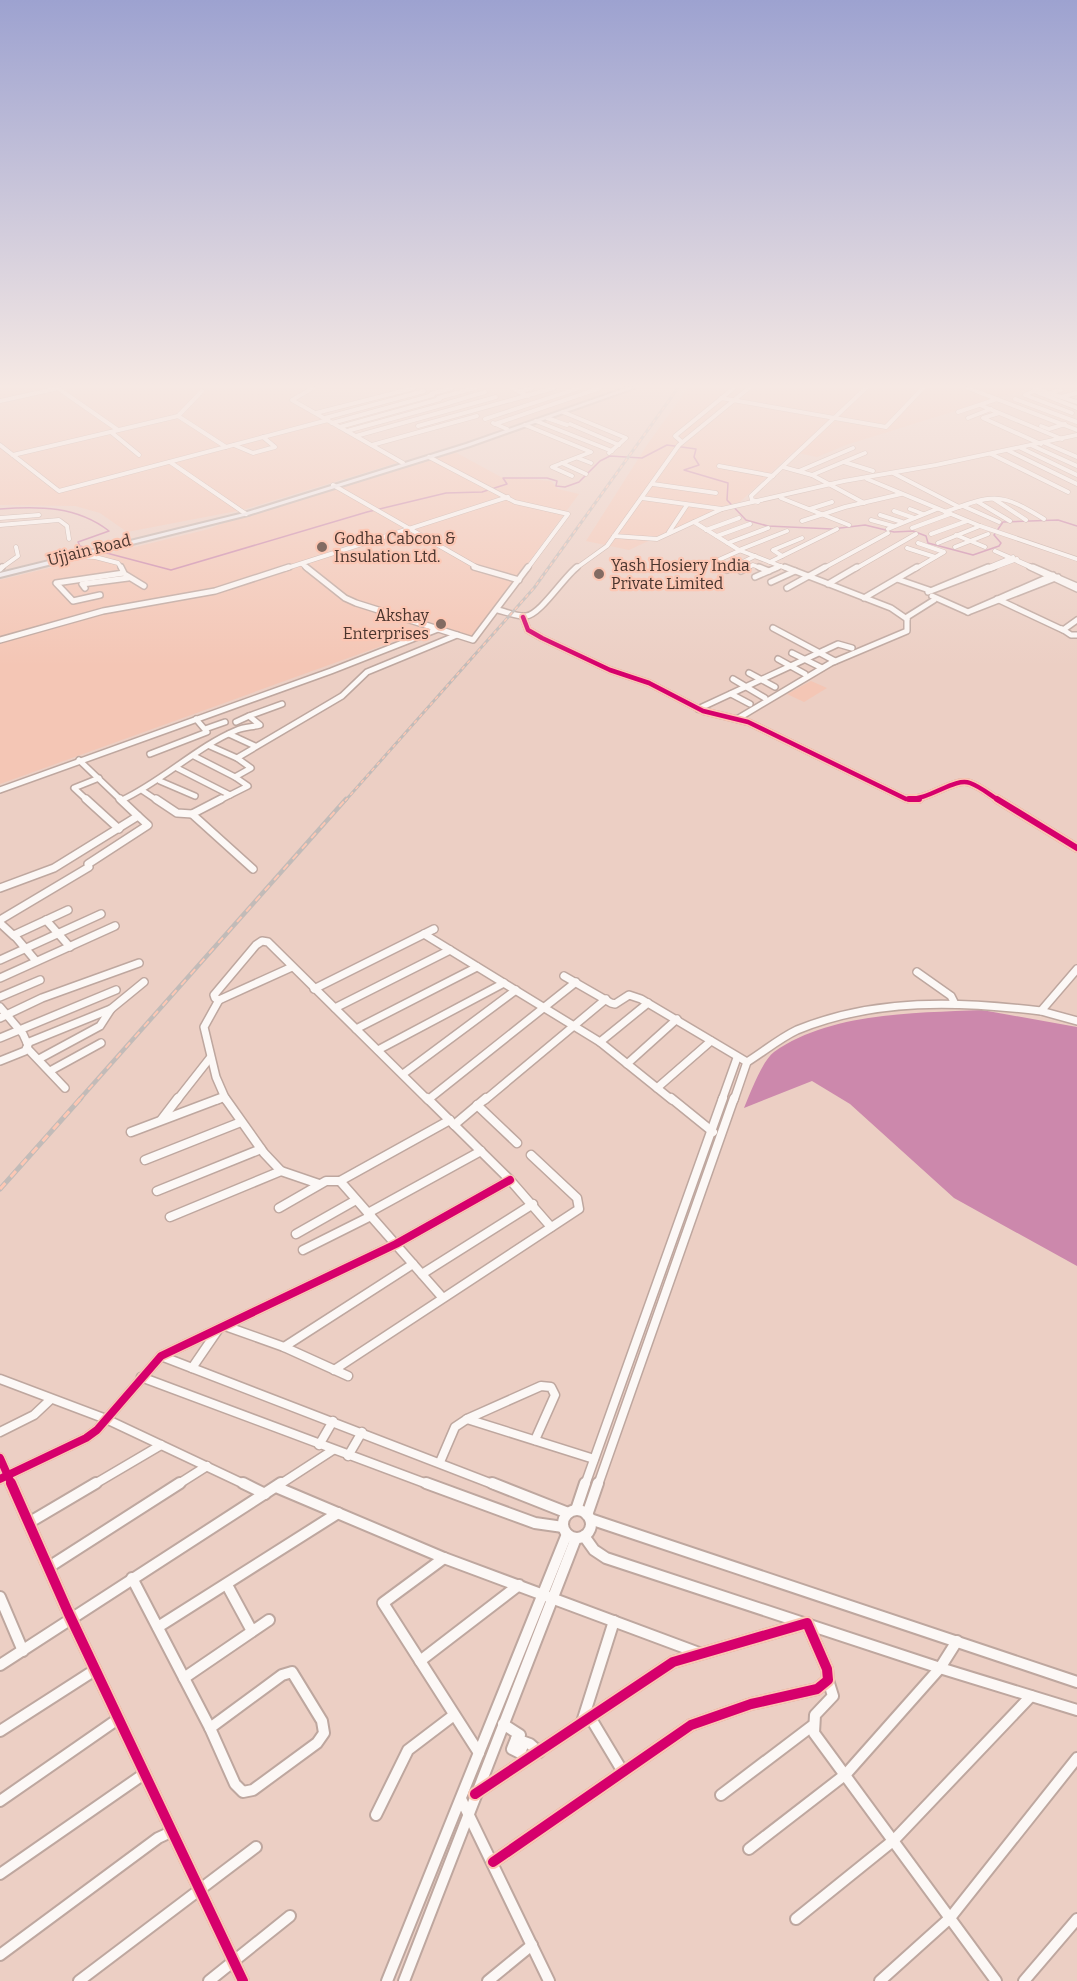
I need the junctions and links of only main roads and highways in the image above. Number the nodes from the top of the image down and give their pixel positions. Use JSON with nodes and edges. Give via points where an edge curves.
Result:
{"nodes":[{"id":1,"x":351,"y":480,"type":"edge"},
{"id":2,"x":353,"y":480,"type":"edge"},
{"id":3,"x":335,"y":486,"type":"junction"},
{"id":4,"x":83,"y":552,"type":"junction"},
{"id":5,"x":0,"y":572,"type":"edge"}],
"edges":[{"from":1,"to":3,"type":"main road","name":"Ujjain Road"},
{"from":2,"to":3,"type":"main road","name":"Ujjain Road"},
{"from":3,"to":4,"type":"main road","name":"Ujjain Road","via":[[244,513]]},
{"from":4,"to":5,"type":"main road","name":"Ujjain Road"},
{"from":4,"to":5,"type":"main road","name":"Ujjain Road"}]}
